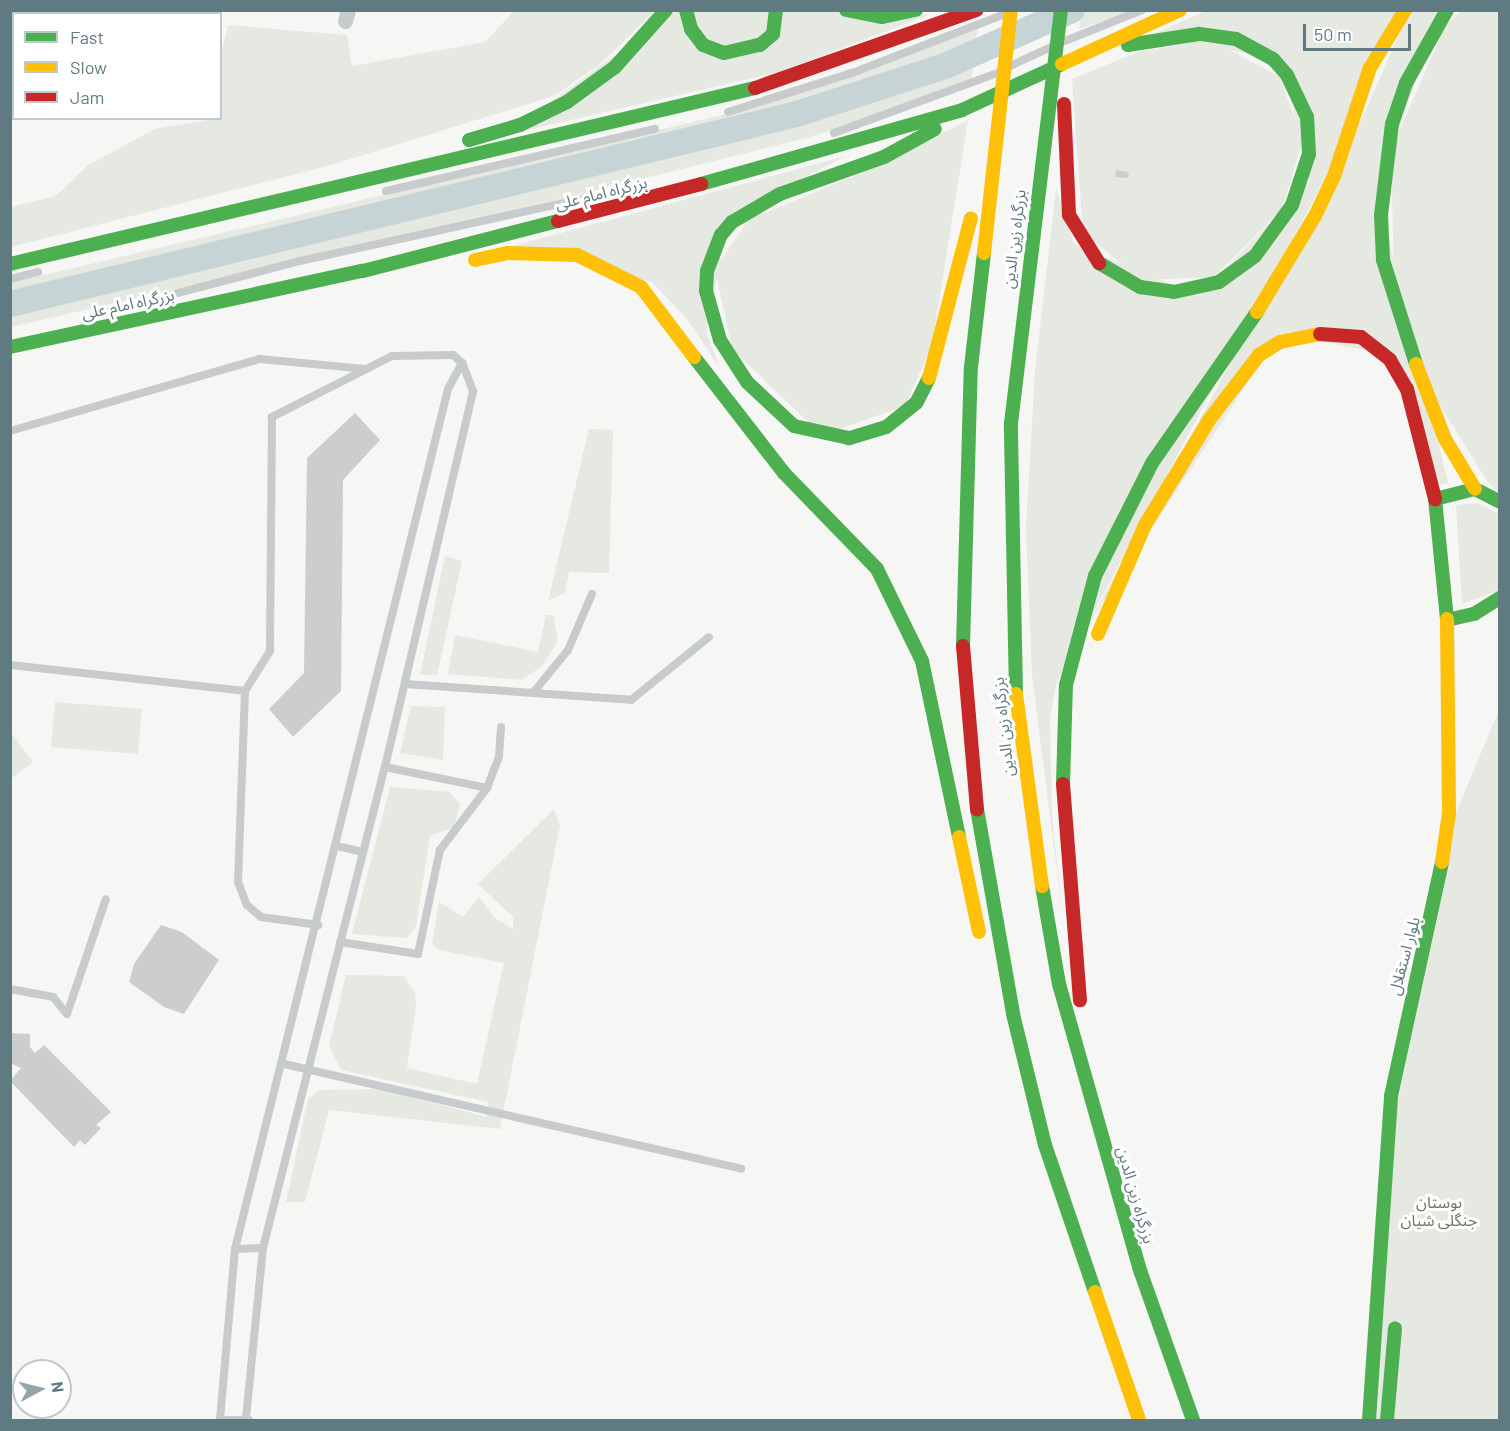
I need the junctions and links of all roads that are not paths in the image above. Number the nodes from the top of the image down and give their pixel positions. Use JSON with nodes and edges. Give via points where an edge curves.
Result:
{"nodes":[{"id":1,"x":666,"y":10,"type":"edge"},
{"id":2,"x":686,"y":10,"type":"edge"},
{"id":3,"x":777,"y":10,"type":"edge"},
{"id":4,"x":846,"y":10,"type":"edge"},
{"id":5,"x":916,"y":10,"type":"edge"},
{"id":6,"x":977,"y":10,"type":"edge"},
{"id":7,"x":1011,"y":10,"type":"edge"},
{"id":8,"x":1142,"y":10,"type":"edge"},
{"id":9,"x":1180,"y":10,"type":"edge"},
{"id":10,"x":1405,"y":10,"type":"edge"},
{"id":11,"x":1447,"y":10,"type":"edge"},
{"id":12,"x":1060,"y":16,"type":"edge"},
{"id":13,"x":1090,"y":51,"type":"junction"},
{"id":14,"x":962,"y":110,"type":"junction"},
{"id":15,"x":720,"y":114,"type":"dead end"},
{"id":16,"x":996,"y":117,"type":"junction"},
{"id":17,"x":663,"y":127,"type":"dead end"},
{"id":18,"x":821,"y":137,"type":"dead end"},
{"id":19,"x":621,"y":190,"type":"dead end"},
{"id":20,"x":375,"y":194,"type":"dead end"},
{"id":21,"x":291,"y":202,"type":"junction"},
{"id":22,"x":10,"y":264,"type":"edge"},
{"id":23,"x":45,"y":270,"type":"dead end"},
{"id":24,"x":363,"y":271,"type":"junction"},
{"id":25,"x":10,"y":279,"type":"edge"},
{"id":26,"x":85,"y":317,"type":"dead end"},
{"id":27,"x":10,"y":347,"type":"edge"},
{"id":28,"x":462,"y":363,"type":"junction"},
{"id":29,"x":367,"y":369,"type":"junction"},
{"id":30,"x":10,"y":431,"type":"edge"},
{"id":31,"x":1445,"y":439,"type":"junction"},
{"id":32,"x":1475,"y":489,"type":"junction"},
{"id":33,"x":1449,"y":497,"type":"junction"},
{"id":34,"x":1435,"y":499,"type":"junction"},
{"id":35,"x":1500,"y":502,"type":"edge"},
{"id":36,"x":592,"y":594,"type":"dead end"},
{"id":37,"x":1500,"y":598,"type":"edge"},
{"id":38,"x":1459,"y":631,"type":"junction"},
{"id":39,"x":709,"y":637,"type":"dead end"},
{"id":40,"x":1093,"y":652,"type":"dead end"},
{"id":41,"x":10,"y":665,"type":"edge"},
{"id":42,"x":405,"y":684,"type":"junction"},
{"id":43,"x":245,"y":691,"type":"junction"},
{"id":44,"x":533,"y":693,"type":"junction"},
{"id":45,"x":1080,"y":696,"type":"dead end"},
{"id":46,"x":1464,"y":704,"type":"dead end"},
{"id":47,"x":501,"y":727,"type":"dead end"},
{"id":48,"x":1063,"y":748,"type":"junction"},
{"id":49,"x":385,"y":767,"type":"junction"},
{"id":50,"x":1465,"y":770,"type":"dead end"},
{"id":51,"x":487,"y":788,"type":"junction"},
{"id":52,"x":337,"y":846,"type":"junction"},
{"id":53,"x":363,"y":852,"type":"junction"},
{"id":54,"x":106,"y":899,"type":"dead end"},
{"id":55,"x":318,"y":924,"type":"junction"},
{"id":56,"x":340,"y":942,"type":"junction"},
{"id":57,"x":983,"y":949,"type":"dead end"},
{"id":58,"x":990,"y":969,"type":"dead end"},
{"id":59,"x":10,"y":989,"type":"edge"},
{"id":60,"x":1012,"y":1014,"type":"junction"},
{"id":61,"x":284,"y":1064,"type":"junction"},
{"id":62,"x":307,"y":1070,"type":"junction"},
{"id":63,"x":1093,"y":1104,"type":"junction"},
{"id":64,"x":741,"y":1169,"type":"dead end"},
{"id":65,"x":1398,"y":1231,"type":"dead end"},
{"id":66,"x":263,"y":1248,"type":"junction"},
{"id":67,"x":235,"y":1249,"type":"junction"},
{"id":68,"x":1395,"y":1308,"type":"dead end"},
{"id":69,"x":248,"y":1419,"type":"edge"},
{"id":70,"x":221,"y":1420,"type":"edge"},
{"id":71,"x":1139,"y":1420,"type":"edge"},
{"id":72,"x":1194,"y":1420,"type":"edge"},
{"id":73,"x":1369,"y":1420,"type":"edge"},
{"id":74,"x":1387,"y":1420,"type":"edge"}],
"edges":[{"from":1,"to":21,"type":"main road","via":[[615,67],[544,114],[401,157]]},
{"from":2,"to":3,"type":"main road","via":[[691,29],[703,45],[724,52],[760,45],[773,34]]},
{"from":4,"to":5,"type":"main road","via":[[882,17]]},
{"from":6,"to":21,"type":"main road","via":[[729,97]]},
{"from":7,"to":15,"type":"lane","via":[[852,73]]},
{"from":7,"to":16,"type":"main road","name":"بزرگراه زین الدین"},
{"from":8,"to":18,"type":"lane","via":[[1086,30],[969,86]]},
{"from":9,"to":13,"type":"main road","name":"بزرگراه امام علی"},
{"from":10,"to":48,"type":"main road","via":[[1370,68],[1334,176],[1294,254],[1189,406],[1120,518],[1095,576],[1066,685]]},
{"from":11,"to":31,"type":"main road","via":[[1406,83],[1392,124],[1381,215],[1391,297]]},
{"from":12,"to":13,"type":"main road","via":[[1068,215],[1087,250],[1109,271],[1152,290],[1195,289],[1238,271],[1275,233],[1302,183],[1309,136],[1299,95],[1273,59],[1236,39],[1199,34]]},
{"from":12,"to":63,"type":"main road","name":"بزرگراه زین الدین","via":[[1011,423],[1013,666],[1029,818],[1059,984]]},
{"from":13,"to":14,"type":"main road","name":"بزرگراه امام علی"},
{"from":14,"to":16,"type":"main road","via":[[884,157],[758,205],[720,235],[707,271],[706,291],[720,340],[747,382],[794,426],[849,438],[886,427],[916,403],[933,370]]},
{"from":14,"to":24,"type":"main road","name":"بزرگراه امام علی","via":[[647,199]]},
{"from":16,"to":60,"type":"main road","name":"بزرگراه زین الدین","via":[[970,367],[962,669],[979,825]]},
{"from":17,"to":20,"type":"lane"},
{"from":19,"to":26,"type":"lane","via":[[300,261]]},
{"from":21,"to":22,"type":"main road"},
{"from":23,"to":25,"type":"lane"},
{"from":24,"to":27,"type":"main road","name":"بزرگراه امام علی"},
{"from":24,"to":57,"type":"main road","via":[[451,266],[508,253],[560,253],[592,260],[641,287],[784,473],[877,570],[922,661]]},
{"from":28,"to":29,"type":"lane","via":[[453,355],[392,356]]},
{"from":28,"to":42,"type":"lane","via":[[473,391]]},
{"from":28,"to":52,"type":"lane","via":[[448,389]]},
{"from":29,"to":30,"type":"lane","via":[[260,359]]},
{"from":29,"to":43,"type":"lane","via":[[272,417],[270,651]]},
{"from":31,"to":32,"type":"main road"},
{"from":31,"to":33,"type":"main road"},
{"from":32,"to":33,"type":"main road"},
{"from":32,"to":35,"type":"main road"},
{"from":33,"to":34,"type":"main road"},
{"from":33,"to":38,"type":"main road"},
{"from":34,"to":38,"type":"main road","name":"بلوار استقلال"},
{"from":34,"to":40,"type":"main road","name":"بلوار استقلال","via":[[1407,389],[1390,360],[1361,337],[1332,331],[1280,342],[1259,356],[1209,420],[1145,525],[1109,599]]},
{"from":36,"to":44,"type":"lane","via":[[568,650]]},
{"from":37,"to":38,"type":"main road","via":[[1474,614]]},
{"from":38,"to":46,"type":"main road","name":"بلوار استقلال"},
{"from":38,"to":73,"type":"main road","name":"بلوار استقلال","via":[[1449,813],[1441,872],[1390,1096],[1383,1263]]},
{"from":39,"to":44,"type":"lane","via":[[631,700]]},
{"from":41,"to":43,"type":"lane"},
{"from":42,"to":44,"type":"lane"},
{"from":42,"to":49,"type":"lane"},
{"from":43,"to":55,"type":"lane","via":[[238,882],[247,905],[261,917]]},
{"from":45,"to":48,"type":"main road"},
{"from":47,"to":51,"type":"lane","via":[[499,756]]},
{"from":48,"to":63,"type":"main road","via":[[1065,856]]},
{"from":49,"to":51,"type":"lane"},
{"from":49,"to":53,"type":"lane"},
{"from":50,"to":65,"type":"main road","name":"بلوار استقلال","via":[[1453,884],[1406,1067]]},
{"from":51,"to":56,"type":"lane","via":[[440,850],[418,954]]},
{"from":52,"to":53,"type":"lane"},
{"from":52,"to":55,"type":"lane"},
{"from":53,"to":56,"type":"lane"},
{"from":54,"to":59,"type":"lane","via":[[67,1014],[53,997]]},
{"from":55,"to":61,"type":"lane"},
{"from":56,"to":62,"type":"lane"},
{"from":58,"to":60,"type":"main road"},
{"from":60,"to":71,"type":"main road","name":"بزرگراه زین الدین","via":[[1045,1145]]},
{"from":61,"to":62,"type":"lane"},
{"from":61,"to":67,"type":"lane"},
{"from":62,"to":64,"type":"lane"},
{"from":62,"to":66,"type":"lane"},
{"from":63,"to":72,"type":"main road","name":"بزرگراه زین الدین","via":[[1141,1273]]},
{"from":66,"to":67,"type":"lane"},
{"from":66,"to":69,"type":"lane"},
{"from":67,"to":70,"type":"lane"},
{"from":68,"to":74,"type":"main road"},
{"from":69,"to":70,"type":"lane"}]}
